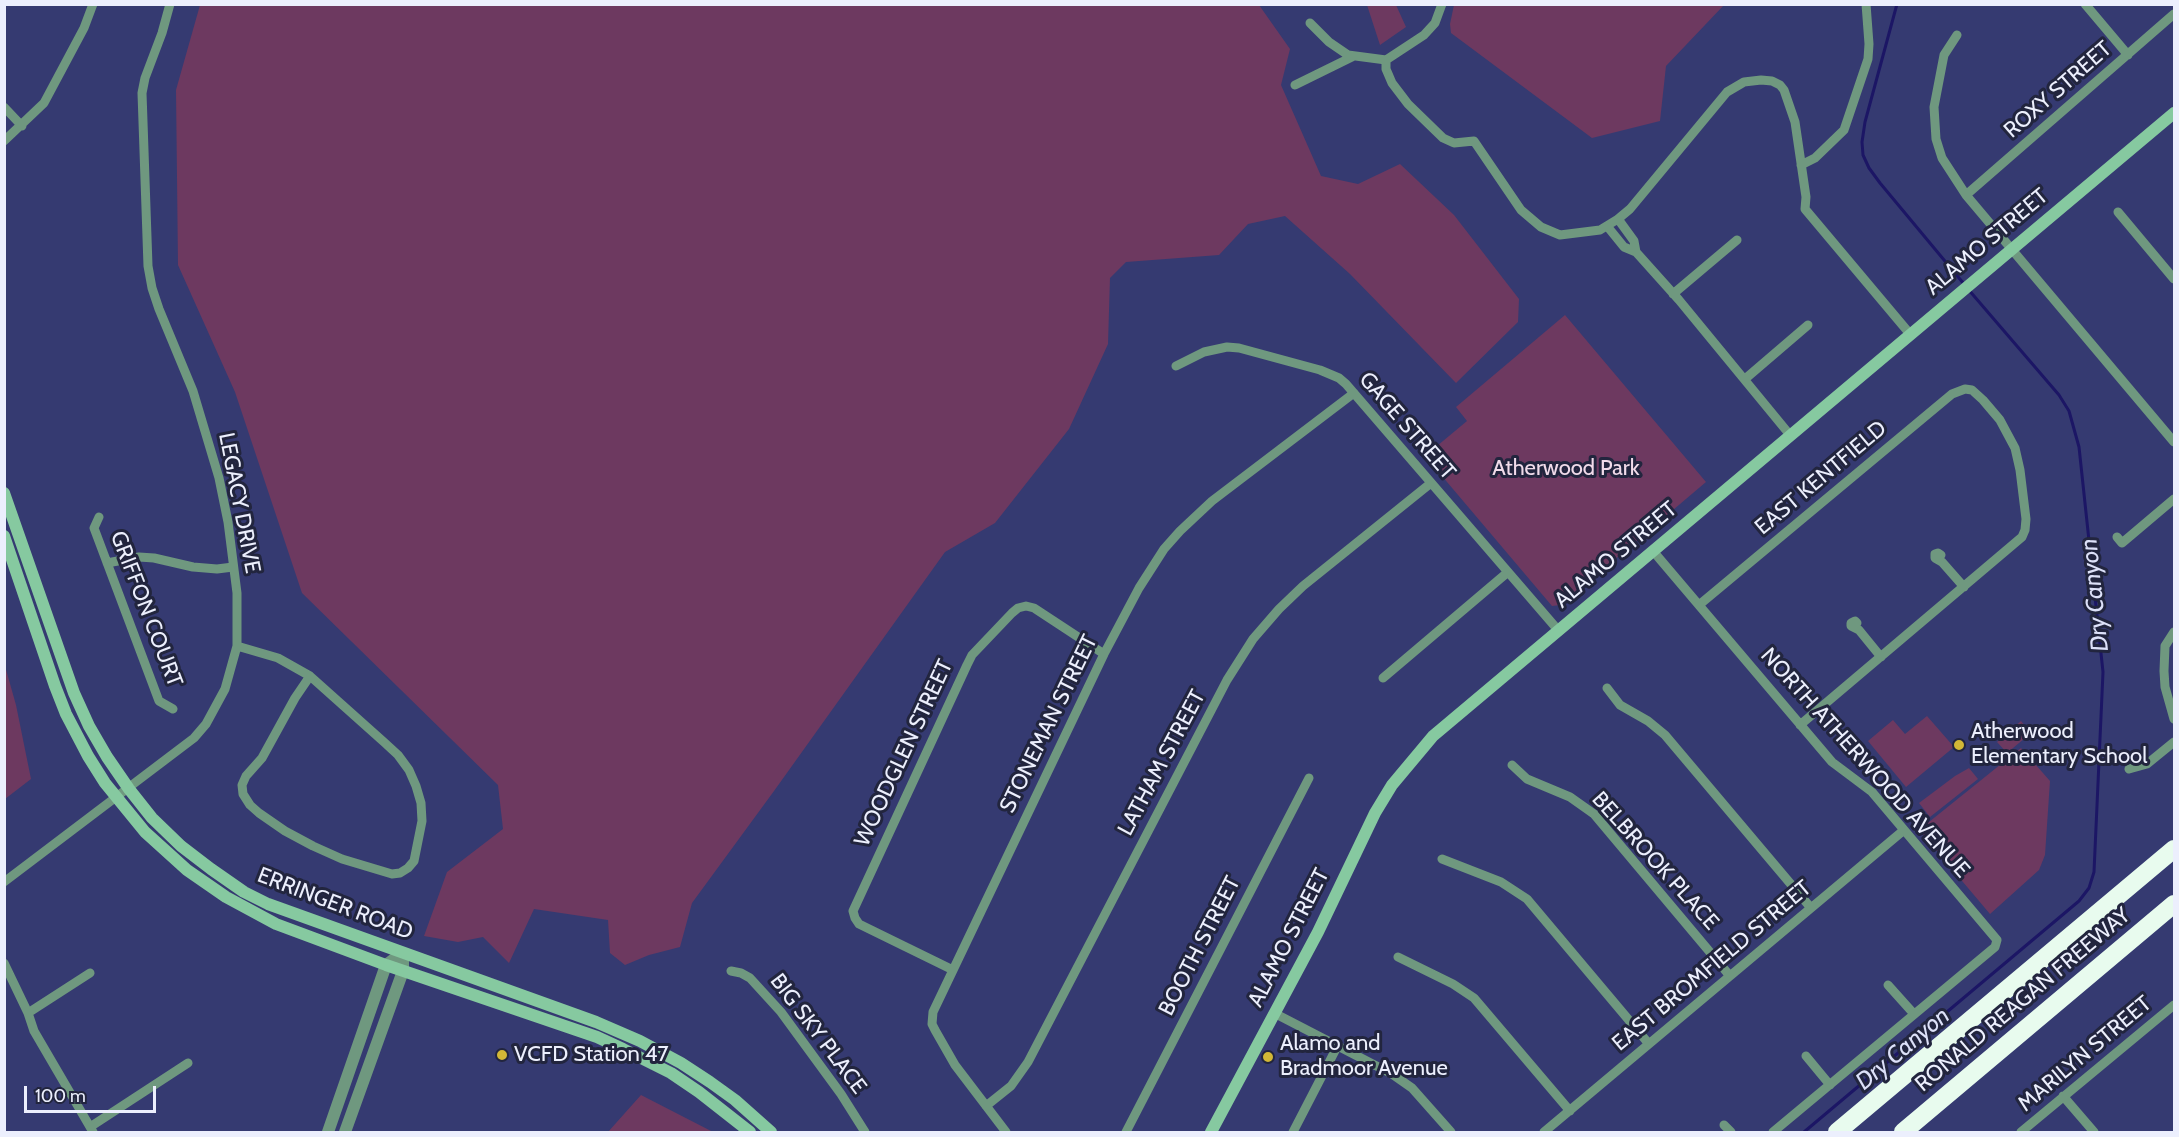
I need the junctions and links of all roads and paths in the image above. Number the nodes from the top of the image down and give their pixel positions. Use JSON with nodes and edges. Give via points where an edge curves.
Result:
{"nodes":[{"id":1,"x":93,"y":4,"type":"edge"},
{"id":2,"x":170,"y":4,"type":"edge"},
{"id":3,"x":1442,"y":4,"type":"edge"},
{"id":4,"x":1866,"y":4,"type":"edge"},
{"id":5,"x":2085,"y":4,"type":"edge"},
{"id":6,"x":2175,"y":14,"type":"edge"},
{"id":7,"x":1310,"y":23,"type":"dead end"},
{"id":8,"x":1957,"y":35,"type":"dead end"},
{"id":9,"x":2128,"y":55,"type":"junction"},
{"id":10,"x":1354,"y":56,"type":"junction"},
{"id":11,"x":1386,"y":60,"type":"junction"},
{"id":12,"x":1295,"y":86,"type":"dead end"},
{"id":13,"x":4,"y":107,"type":"edge"},
{"id":14,"x":2175,"y":113,"type":"edge"},
{"id":15,"x":21,"y":126,"type":"junction"},
{"id":16,"x":4,"y":141,"type":"edge"},
{"id":17,"x":1801,"y":165,"type":"junction"},
{"id":18,"x":1966,"y":195,"type":"junction"},
{"id":19,"x":2118,"y":212,"type":"dead end"},
{"id":20,"x":1618,"y":219,"type":"junction"},
{"id":21,"x":1607,"y":225,"type":"junction"},
{"id":22,"x":1737,"y":240,"type":"dead end"},
{"id":23,"x":2011,"y":250,"type":"junction"},
{"id":24,"x":1636,"y":252,"type":"junction"},
{"id":25,"x":2175,"y":279,"type":"edge"},
{"id":26,"x":1673,"y":294,"type":"junction"},
{"id":27,"x":1808,"y":325,"type":"dead end"},
{"id":28,"x":1910,"y":334,"type":"junction"},
{"id":29,"x":1176,"y":366,"type":"dead end"},
{"id":30,"x":1745,"y":379,"type":"junction"},
{"id":31,"x":1354,"y":393,"type":"junction"},
{"id":32,"x":1790,"y":435,"type":"junction"},
{"id":33,"x":2175,"y":442,"type":"edge"},
{"id":34,"x":1431,"y":483,"type":"junction"},
{"id":35,"x":4,"y":493,"type":"edge"},
{"id":36,"x":2175,"y":499,"type":"edge"},
{"id":37,"x":99,"y":517,"type":"dead end"},
{"id":38,"x":4,"y":536,"type":"edge"},
{"id":39,"x":2117,"y":537,"type":"dead end"},
{"id":40,"x":1653,"y":551,"type":"junction"},
{"id":41,"x":1941,"y":555,"type":"dead end"},
{"id":42,"x":107,"y":563,"type":"junction"},
{"id":43,"x":233,"y":567,"type":"junction"},
{"id":44,"x":1508,"y":572,"type":"junction"},
{"id":45,"x":1964,"y":587,"type":"junction"},
{"id":46,"x":1700,"y":605,"type":"junction"},
{"id":47,"x":1857,"y":623,"type":"dead end"},
{"id":48,"x":1558,"y":630,"type":"junction"},
{"id":49,"x":2175,"y":632,"type":"edge"},
{"id":50,"x":237,"y":646,"type":"junction"},
{"id":51,"x":1104,"y":654,"type":"junction"},
{"id":52,"x":1881,"y":657,"type":"junction"},
{"id":53,"x":310,"y":676,"type":"junction"},
{"id":54,"x":1383,"y":678,"type":"dead end"},
{"id":55,"x":1607,"y":688,"type":"dead end"},
{"id":56,"x":172,"y":709,"type":"dead end"},
{"id":57,"x":2175,"y":719,"type":"edge"},
{"id":58,"x":1800,"y":725,"type":"junction"},
{"id":59,"x":2175,"y":742,"type":"edge"},
{"id":60,"x":1512,"y":765,"type":"dead end"},
{"id":61,"x":2128,"y":769,"type":"dead end"},
{"id":62,"x":1309,"y":778,"type":"dead end"},
{"id":63,"x":129,"y":789,"type":"junction"},
{"id":64,"x":117,"y":798,"type":"junction"},
{"id":65,"x":1904,"y":830,"type":"junction"},
{"id":66,"x":2175,"y":849,"type":"edge"},
{"id":67,"x":1442,"y":859,"type":"dead end"},
{"id":68,"x":4,"y":882,"type":"edge"},
{"id":69,"x":2175,"y":904,"type":"edge"},
{"id":70,"x":1811,"y":908,"type":"junction"},
{"id":71,"x":402,"y":953,"type":"junction"},
{"id":72,"x":1398,"y":957,"type":"dead end"},
{"id":73,"x":4,"y":963,"type":"edge"},
{"id":74,"x":386,"y":965,"type":"junction"},
{"id":75,"x":953,"y":970,"type":"junction"},
{"id":76,"x":403,"y":971,"type":"junction"},
{"id":77,"x":731,"y":971,"type":"dead end"},
{"id":78,"x":90,"y":973,"type":"dead end"},
{"id":79,"x":1730,"y":976,"type":"junction"},
{"id":80,"x":1888,"y":985,"type":"dead end"},
{"id":81,"x":2175,"y":1005,"type":"edge"},
{"id":82,"x":28,"y":1013,"type":"junction"},
{"id":83,"x":1274,"y":1013,"type":"junction"},
{"id":84,"x":1914,"y":1014,"type":"junction"},
{"id":85,"x":1649,"y":1044,"type":"junction"},
{"id":86,"x":1338,"y":1045,"type":"junction"},
{"id":87,"x":1806,"y":1056,"type":"dead end"},
{"id":88,"x":188,"y":1063,"type":"dead end"},
{"id":89,"x":1830,"y":1085,"type":"junction"},
{"id":90,"x":2063,"y":1096,"type":"junction"},
{"id":91,"x":986,"y":1106,"type":"junction"},
{"id":92,"x":1570,"y":1111,"type":"junction"},
{"id":93,"x":92,"y":1130,"type":"edge"},
{"id":94,"x":328,"y":1132,"type":"edge"},
{"id":95,"x":345,"y":1132,"type":"edge"},
{"id":96,"x":750,"y":1132,"type":"edge"},
{"id":97,"x":771,"y":1132,"type":"edge"},
{"id":98,"x":865,"y":1132,"type":"edge"},
{"id":99,"x":1006,"y":1132,"type":"edge"},
{"id":100,"x":1126,"y":1132,"type":"edge"},
{"id":101,"x":1211,"y":1132,"type":"edge"},
{"id":102,"x":1293,"y":1132,"type":"edge"},
{"id":103,"x":1451,"y":1132,"type":"edge"},
{"id":104,"x":1545,"y":1132,"type":"edge"},
{"id":105,"x":1773,"y":1132,"type":"edge"},
{"id":106,"x":1837,"y":1132,"type":"edge"},
{"id":107,"x":1903,"y":1132,"type":"edge"},
{"id":108,"x":2021,"y":1132,"type":"edge"},
{"id":109,"x":2094,"y":1132,"type":"edge"}],
"edges":[{"from":1,"to":15,"type":"street","via":[[52,90]]},
{"from":2,"to":43,"type":"street","name":"LEGACY DRIVE","via":[[142,93],[148,266],[159,309],[208,434],[226,511]]},
{"from":3,"to":11,"type":"street","via":[[1424,35]]},
{"from":4,"to":17,"type":"street","via":[[1868,59],[1844,130],[1815,158]]},
{"from":5,"to":9,"type":"street"},
{"from":6,"to":9,"type":"street","name":"ROXY STREET"},
{"from":7,"to":10,"type":"street","via":[[1329,42]]},
{"from":8,"to":18,"type":"street","via":[[1944,56],[1933,120],[1942,158]]},
{"from":9,"to":18,"type":"street","name":"ROXY STREET"},
{"from":10,"to":11,"type":"street"},
{"from":10,"to":12,"type":"street"},
{"from":11,"to":21,"type":"street","via":[[1392,83],[1408,104],[1443,138],[1454,143],[1474,141],[1521,210],[1541,227],[1560,235],[1600,230]]},
{"from":13,"to":15,"type":"street"},
{"from":14,"to":23,"type":"main road","name":"ALAMO STREET"},
{"from":15,"to":16,"type":"street"},
{"from":17,"to":20,"type":"street","via":[[1795,122],[1784,90],[1772,81],[1744,82],[1727,92]]},
{"from":17,"to":28,"type":"street","via":[[1805,209]]},
{"from":18,"to":23,"type":"street"},
{"from":19,"to":25,"type":"street"},
{"from":20,"to":21,"type":"street"},
{"from":20,"to":24,"type":"street","via":[[1634,241]]},
{"from":21,"to":24,"type":"street","via":[[1624,247]]},
{"from":22,"to":26,"type":"street"},
{"from":23,"to":28,"type":"main road","name":"ALAMO STREET"},
{"from":23,"to":33,"type":"street"},
{"from":24,"to":26,"type":"street"},
{"from":26,"to":30,"type":"street"},
{"from":27,"to":30,"type":"street"},
{"from":28,"to":32,"type":"main road","name":"ALAMO STREET"},
{"from":29,"to":31,"type":"street","name":"GAGE STREET","via":[[1215,348],[1239,348],[1330,373]]},
{"from":30,"to":32,"type":"street"},
{"from":31,"to":34,"type":"street","name":"GAGE STREET"},
{"from":31,"to":51,"type":"street","name":"STONEMAN STREET","via":[[1212,501],[1180,531],[1138,588]]},
{"from":32,"to":40,"type":"main road","name":"ALAMO STREET"},
{"from":34,"to":44,"type":"street","name":"GAGE STREET"},
{"from":34,"to":91,"type":"street","name":"LATHAM STREET","via":[[1303,586],[1253,639],[1227,680],[1028,1062],[1011,1086]]},
{"from":35,"to":63,"type":"main road","name":"ERRINGER ROAD","via":[[74,693],[106,757]]},
{"from":36,"to":39,"type":"street","via":[[2122,543]]},
{"from":37,"to":42,"type":"street","name":"GRIFFON COURT","via":[[94,528]]},
{"from":38,"to":64,"type":"main road","name":"ERRINGER ROAD","via":[[66,714]]},
{"from":40,"to":46,"type":"street","name":"NORTH ATHERWOOD AVENUE"},
{"from":40,"to":48,"type":"main road","name":"ALAMO STREET"},
{"from":41,"to":45,"type":"street","via":[[1935,554],[1935,558]]},
{"from":42,"to":43,"type":"street","via":[[139,557],[193,567]]},
{"from":42,"to":56,"type":"street","name":"GRIFFON COURT","via":[[159,701]]},
{"from":43,"to":50,"type":"street","name":"LEGACY DRIVE"},
{"from":44,"to":48,"type":"street","name":"GAGE STREET"},
{"from":44,"to":54,"type":"street"},
{"from":45,"to":46,"type":"street","name":"EAST KENTFIELD","via":[[2017,543],[2026,519],[2015,448],[2000,420],[1972,390],[1965,389],[1952,394]]},
{"from":45,"to":52,"type":"street"},
{"from":46,"to":58,"type":"street","name":"NORTH ATHERWOOD AVENUE"},
{"from":47,"to":52,"type":"street","via":[[1851,626]]},
{"from":48,"to":83,"type":"main road","name":"ALAMO STREET","via":[[1432,736],[1392,785]]},
{"from":49,"to":57,"type":"street","via":[[2165,646],[2164,671]]},
{"from":50,"to":53,"type":"street","via":[[278,658]]},
{"from":50,"to":63,"type":"street","name":"LEGACY DRIVE","via":[[225,689],[206,724],[180,750]]},
{"from":51,"to":75,"type":"street","name":"STONEMAN STREET"},
{"from":51,"to":75,"type":"street","name":"WOODGLEN STREET","via":[[1026,606],[1012,613],[967,665],[853,911],[859,924]]},
{"from":52,"to":58,"type":"street"},
{"from":53,"to":53,"type":"street","via":[[398,755],[409,770],[421,812],[420,839],[414,861],[400,873],[382,871],[313,846],[259,813],[243,794],[246,776],[262,758]]},
{"from":55,"to":70,"type":"street","via":[[1620,705],[1665,735]]},
{"from":58,"to":65,"type":"street","name":"NORTH ATHERWOOD AVENUE","via":[[1832,762],[1872,792]]},
{"from":59,"to":61,"type":"street","via":[[2147,764]]},
{"from":60,"to":79,"type":"street","name":"BELBROOK PLACE","via":[[1527,778],[1570,797],[1593,814]]},
{"from":62,"to":100,"type":"street","name":"BOOTH STREET"},
{"from":63,"to":64,"type":"street","name":"LEGACY DRIVE"},
{"from":63,"to":71,"type":"main road","name":"ERRINGER ROAD","via":[[181,846],[244,892]]},
{"from":64,"to":68,"type":"street","name":"LEGACY DRIVE"},
{"from":64,"to":74,"type":"main road","name":"ERRINGER ROAD","via":[[165,851],[226,897],[276,924]]},
{"from":65,"to":70,"type":"street","name":"EAST BROMFIELD STREET"},
{"from":65,"to":84,"type":"street","name":"NORTH ATHERWOOD AVENUE","via":[[1997,940],[1995,947]]},
{"from":66,"to":106,"type":"highway","name":"RONALD REAGAN FREEWAY"},
{"from":67,"to":85,"type":"street","via":[[1501,882],[1527,899]]},
{"from":69,"to":107,"type":"highway","name":"RONALD REAGAN FREEWAY"},
{"from":70,"to":79,"type":"street","name":"EAST BROMFIELD STREET"},
{"from":71,"to":74,"type":"street"},
{"from":71,"to":76,"type":"street"},
{"from":71,"to":97,"type":"main road","name":"ERRINGER ROAD","via":[[640,1041],[710,1082]]},
{"from":72,"to":92,"type":"street","via":[[1474,998]]},
{"from":73,"to":82,"type":"street"},
{"from":74,"to":76,"type":"main road","name":"ERRINGER ROAD"},
{"from":74,"to":94,"type":"street"},
{"from":75,"to":91,"type":"street","name":"STONEMAN STREET","via":[[933,1012],[932,1024],[955,1065]]},
{"from":76,"to":95,"type":"street"},
{"from":76,"to":96,"type":"main road","name":"ERRINGER ROAD","via":[[623,1049],[699,1092]]},
{"from":77,"to":98,"type":"street","name":"BIG SKY PLACE","via":[[750,978],[781,1012]]},
{"from":78,"to":82,"type":"street"},
{"from":79,"to":85,"type":"street","name":"EAST BROMFIELD STREET"},
{"from":80,"to":84,"type":"street"},
{"from":81,"to":90,"type":"street","name":"MARILYN STREET"},
{"from":82,"to":93,"type":"street","via":[[34,1031]]},
{"from":83,"to":86,"type":"street"},
{"from":83,"to":101,"type":"main road","name":"ALAMO STREET"},
{"from":84,"to":89,"type":"street"},
{"from":85,"to":92,"type":"street","name":"EAST BROMFIELD STREET"},
{"from":86,"to":102,"type":"street"},
{"from":86,"to":103,"type":"street","via":[[1412,1088]]},
{"from":87,"to":89,"type":"street"},
{"from":88,"to":93,"type":"street"},
{"from":89,"to":105,"type":"street"},
{"from":90,"to":108,"type":"street","name":"MARILYN STREET"},
{"from":90,"to":109,"type":"street"},
{"from":91,"to":99,"type":"street","name":"STONEMAN STREET"},
{"from":92,"to":104,"type":"street","name":"EAST BROMFIELD STREET"}]}
